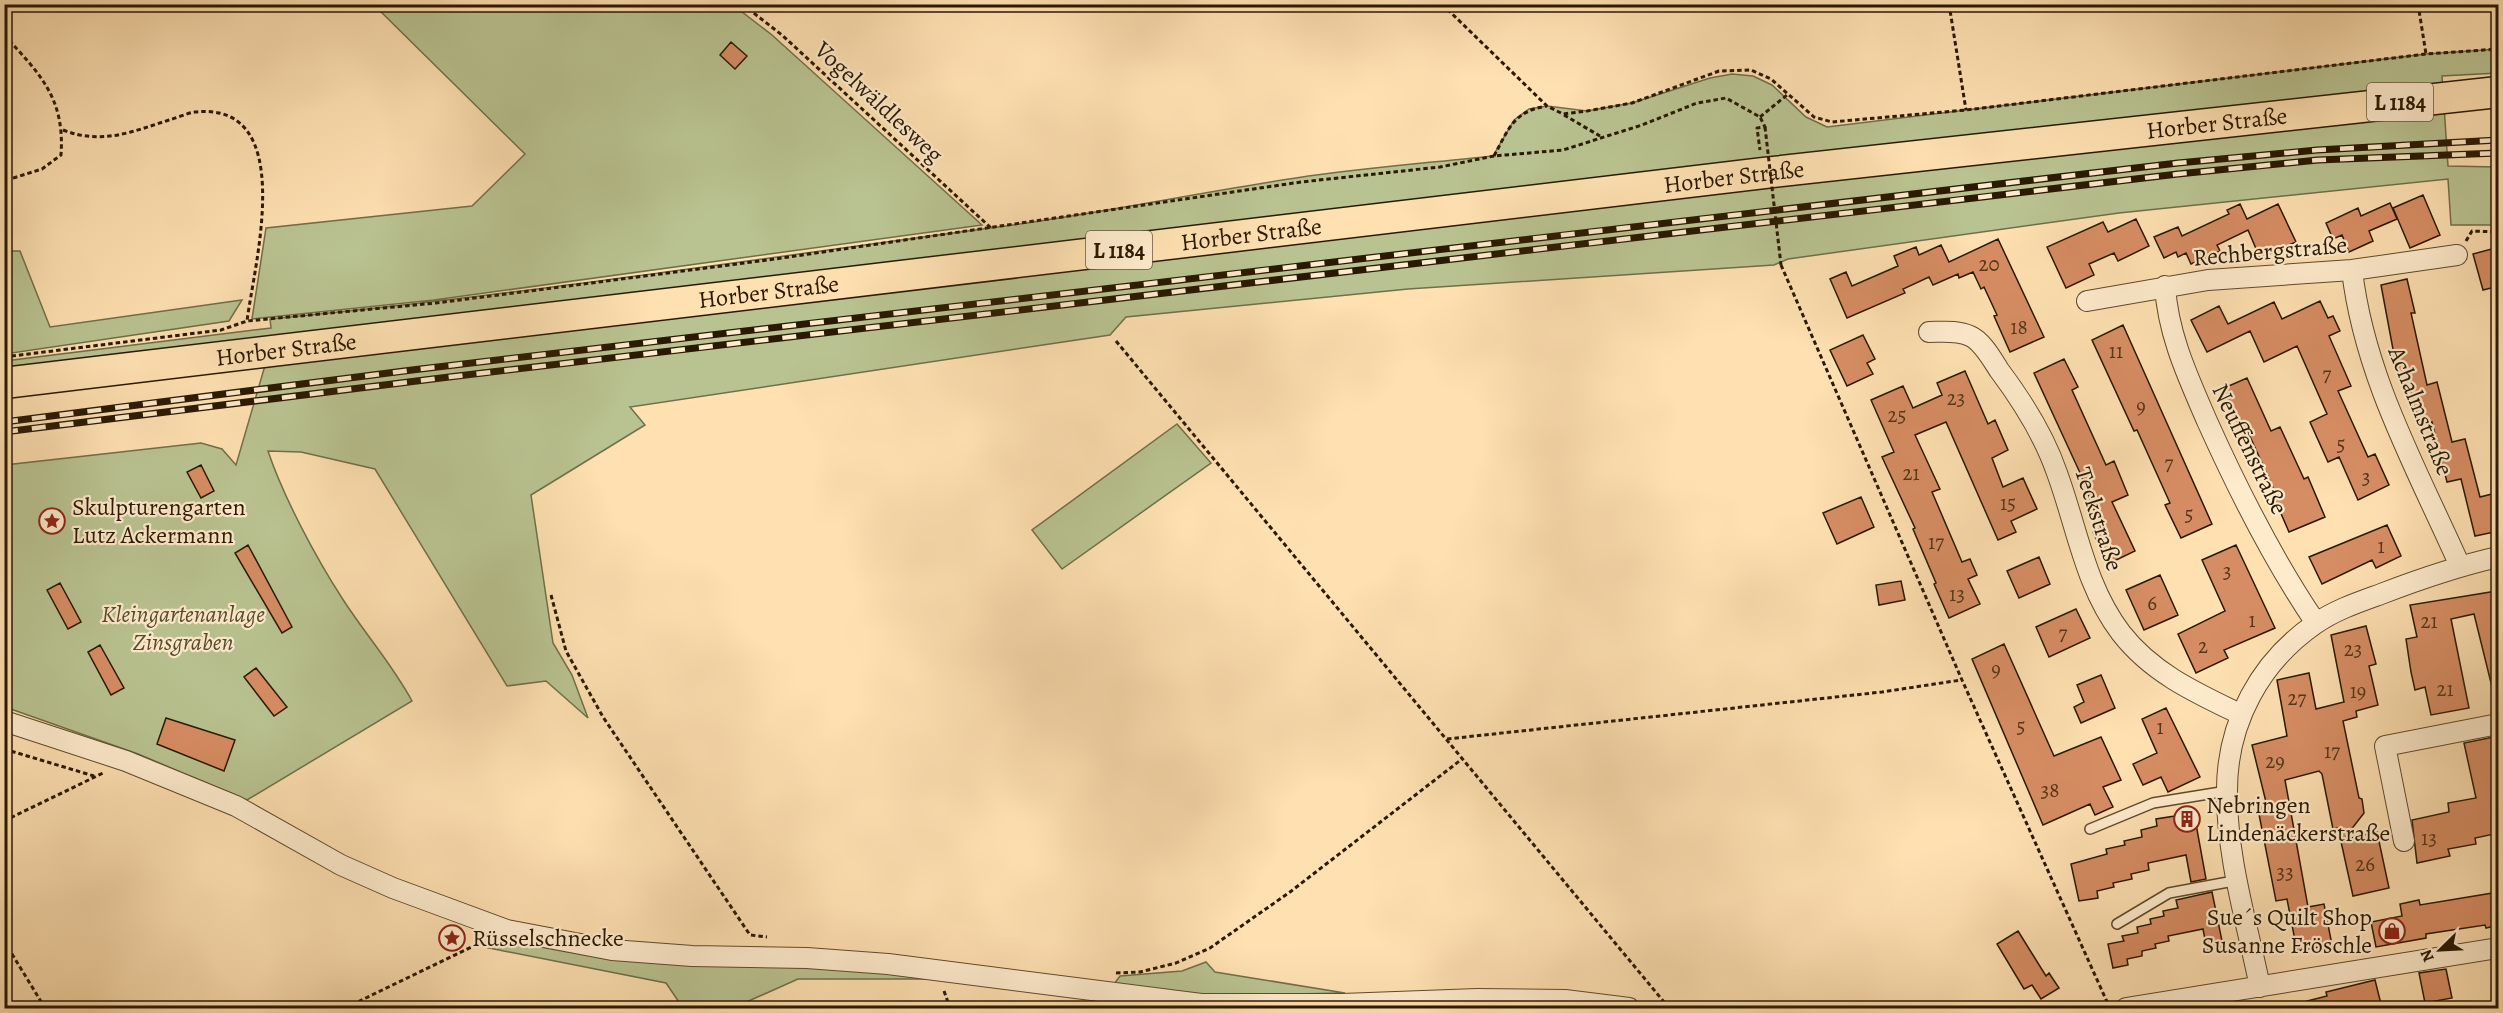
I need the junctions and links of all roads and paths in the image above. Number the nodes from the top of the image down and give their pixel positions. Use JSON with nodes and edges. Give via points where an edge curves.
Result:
{"nodes":[{"id":1,"x":742,"y":4,"type":"edge"},
{"id":2,"x":1442,"y":4,"type":"edge"},
{"id":3,"x":1949,"y":4,"type":"edge"},
{"id":4,"x":2418,"y":4,"type":"edge"},
{"id":5,"x":4,"y":35,"type":"edge"},
{"id":6,"x":2499,"y":50,"type":"edge"},
{"id":7,"x":2426,"y":54,"type":"junction"},
{"id":8,"x":2499,"y":92,"type":"edge"},
{"id":9,"x":1787,"y":94,"type":"junction"},
{"id":10,"x":1548,"y":106,"type":"junction"},
{"id":11,"x":1966,"y":110,"type":"junction"},
{"id":12,"x":1563,"y":114,"type":"junction"},
{"id":13,"x":1760,"y":117,"type":"junction"},
{"id":14,"x":1765,"y":127,"type":"junction"},
{"id":15,"x":63,"y":130,"type":"junction"},
{"id":16,"x":1600,"y":137,"type":"junction"},
{"id":17,"x":1494,"y":156,"type":"junction"},
{"id":18,"x":1764,"y":173,"type":"junction"},
{"id":19,"x":4,"y":181,"type":"edge"},
{"id":20,"x":991,"y":228,"type":"junction"},
{"id":21,"x":2499,"y":232,"type":"edge"},
{"id":22,"x":2457,"y":255,"type":"joint"},
{"id":23,"x":2352,"y":270,"type":"junction"},
{"id":24,"x":2166,"y":286,"type":"junction"},
{"id":25,"x":2087,"y":301,"type":"dead end"},
{"id":26,"x":247,"y":321,"type":"junction"},
{"id":27,"x":1929,"y":332,"type":"dead end"},
{"id":28,"x":1116,"y":341,"type":"dead end"},
{"id":29,"x":4,"y":357,"type":"edge"},
{"id":30,"x":4,"y":383,"type":"edge"},
{"id":31,"x":2499,"y":557,"type":"edge"},
{"id":32,"x":2460,"y":566,"type":"junction"},
{"id":33,"x":551,"y":595,"type":"dead end"},
{"id":34,"x":2316,"y":623,"type":"junction"},
{"id":35,"x":1962,"y":680,"type":"junction"},
{"id":36,"x":2240,"y":714,"type":"junction"},
{"id":37,"x":4,"y":721,"type":"edge"},
{"id":38,"x":2499,"y":723,"type":"edge"},
{"id":39,"x":1447,"y":739,"type":"junction"},
{"id":40,"x":4,"y":749,"type":"edge"},
{"id":41,"x":1462,"y":759,"type":"junction"},
{"id":42,"x":126,"y":761,"type":"junction"},
{"id":43,"x":96,"y":777,"type":"junction"},
{"id":44,"x":2227,"y":791,"type":"junction"},
{"id":45,"x":4,"y":821,"type":"edge"},
{"id":46,"x":2090,"y":829,"type":"dead end"},
{"id":47,"x":2404,"y":841,"type":"dead end"},
{"id":48,"x":2239,"y":880,"type":"junction"},
{"id":49,"x":2117,"y":924,"type":"dead end"},
{"id":50,"x":507,"y":930,"type":"junction"},
{"id":51,"x":773,"y":937,"type":"dead end"},
{"id":52,"x":4,"y":941,"type":"edge"},
{"id":53,"x":2499,"y":948,"type":"edge"},
{"id":54,"x":1112,"y":973,"type":"dead end"},
{"id":55,"x":2260,"y":987,"type":"junction"},
{"id":56,"x":45,"y":1008,"type":"edge"},
{"id":57,"x":345,"y":1008,"type":"edge"},
{"id":58,"x":1629,"y":1008,"type":"edge"},
{"id":59,"x":1669,"y":1008,"type":"edge"},
{"id":60,"x":2110,"y":1008,"type":"edge"},
{"id":61,"x":2126,"y":1008,"type":"edge"}],
"edges":[{"from":1,"to":20,"type":"path","name":"Vogelwäldlesweg","via":[[782,35]]},
{"from":2,"to":10,"type":"path"},
{"from":3,"to":11,"type":"path"},
{"from":4,"to":7,"type":"path"},
{"from":5,"to":15,"type":"path","via":[[45,80]]},
{"from":6,"to":7,"type":"path"},
{"from":7,"to":11,"type":"path"},
{"from":8,"to":18,"type":"main road","name":"Horber Straße","number":"L 1184"},
{"from":9,"to":11,"type":"path","via":[[1814,117],[1832,122]]},
{"from":9,"to":12,"type":"path","via":[[1771,79],[1751,70],[1719,71],[1632,103]]},
{"from":9,"to":13,"type":"path"},
{"from":10,"to":12,"type":"path"},
{"from":10,"to":17,"type":"path","via":[[1529,109],[1514,120]]},
{"from":12,"to":16,"type":"path"},
{"from":13,"to":14,"type":"path"},
{"from":13,"to":16,"type":"path","via":[[1726,98],[1697,103]]},
{"from":14,"to":18,"type":"path","via":[[1757,128]]},
{"from":14,"to":35,"type":"path","bridge":true,"via":[[1781,265]]},
{"from":15,"to":19,"type":"path","via":[[61,155],[42,169]]},
{"from":15,"to":26,"type":"path","via":[[82,138],[102,138],[195,112],[225,115],[243,124],[254,140],[262,173],[262,218]]},
{"from":16,"to":17,"type":"path","via":[[1563,150]]},
{"from":17,"to":20,"type":"path","via":[[1440,167],[1301,182]]},
{"from":18,"to":30,"type":"main road","name":"Horber Straße","number":"L 1184"},
{"from":20,"to":26,"type":"path","via":[[458,300]]},
{"from":21,"to":22,"type":"path","via":[[2472,231]]},
{"from":22,"to":23,"type":"street","name":"Rechbergstraße"},
{"from":23,"to":24,"type":"street","name":"Rechbergstraße"},
{"from":23,"to":32,"type":"street","name":"Achalmstraße","via":[[2361,321],[2381,387]]},
{"from":24,"to":25,"type":"street","name":"Rechbergstraße"},
{"from":24,"to":34,"type":"street","name":"Neuffenstraße","via":[[2169,325],[2211,430],[2262,532]]},
{"from":26,"to":29,"type":"path","via":[[221,330]]},
{"from":27,"to":36,"type":"street","name":"Teckstraße","via":[[1971,336],[2019,398],[2057,471],[2096,591],[2120,632],[2165,675]]},
{"from":28,"to":39,"type":"path"},
{"from":31,"to":32,"type":"street"},
{"from":32,"to":34,"type":"street","via":[[2346,607]]},
{"from":33,"to":51,"type":"path","via":[[566,651],[603,717],[750,935]]},
{"from":34,"to":36,"type":"street","via":[[2272,665]]},
{"from":35,"to":39,"type":"path"},
{"from":35,"to":60,"type":"path"},
{"from":36,"to":44,"type":"street","via":[[2228,766]]},
{"from":37,"to":42,"type":"street"},
{"from":38,"to":47,"type":"street","via":[[2385,746]]},
{"from":39,"to":41,"type":"path"},
{"from":40,"to":43,"type":"path"},
{"from":41,"to":54,"type":"path","via":[[1290,892],[1210,948],[1176,963],[1140,972]]},
{"from":41,"to":59,"type":"path"},
{"from":42,"to":43,"type":"path"},
{"from":42,"to":50,"type":"street","via":[[236,807],[372,879]]},
{"from":43,"to":45,"type":"path"},
{"from":44,"to":46,"type":"lane","via":[[2153,803]]},
{"from":44,"to":48,"type":"street"},
{"from":48,"to":49,"type":"lane","via":[[2169,893]]},
{"from":48,"to":55,"type":"street"},
{"from":50,"to":57,"type":"path"},
{"from":50,"to":58,"type":"street","via":[[612,950],[888,964],[1201,1004],[1477,999],[1565,1000]]},
{"from":52,"to":56,"type":"path"},
{"from":53,"to":55,"type":"street"},
{"from":55,"to":61,"type":"street"}]}
